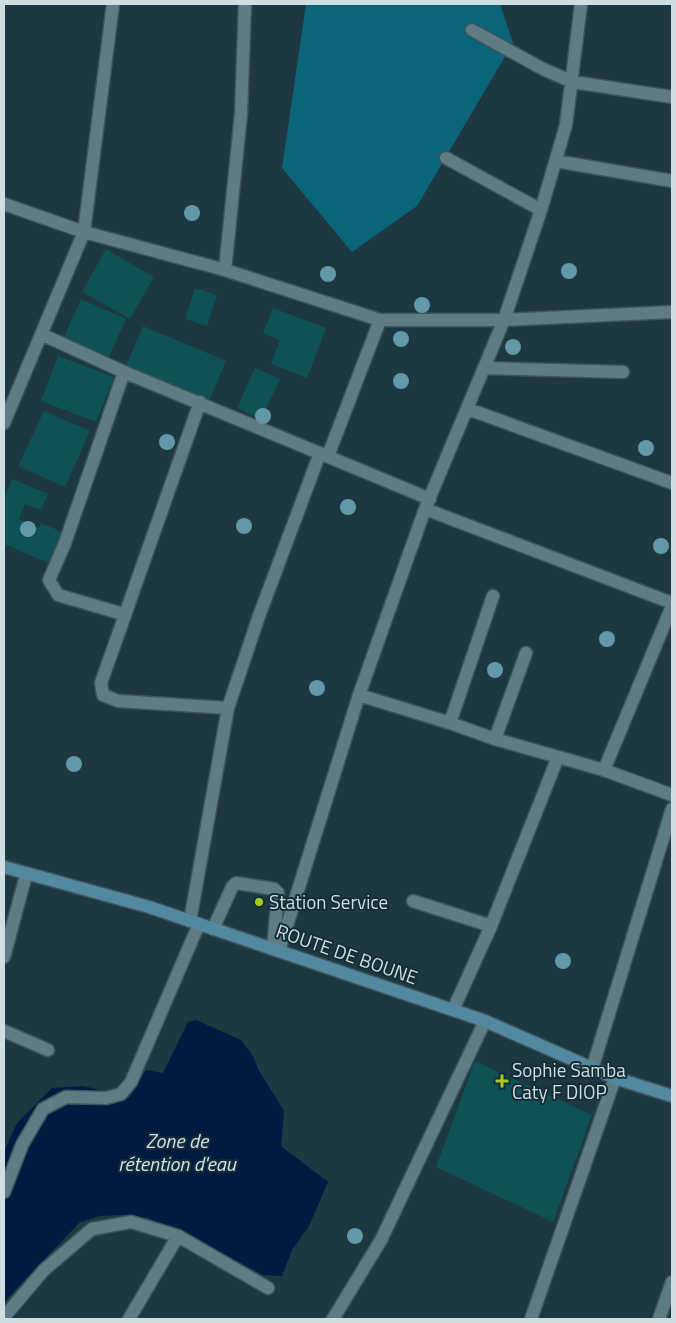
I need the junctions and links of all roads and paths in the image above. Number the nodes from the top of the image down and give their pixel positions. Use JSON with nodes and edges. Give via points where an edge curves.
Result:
{"nodes":[{"id":1,"x":113,"y":4,"type":"edge"},
{"id":2,"x":245,"y":4,"type":"edge"},
{"id":3,"x":581,"y":4,"type":"edge"},
{"id":4,"x":472,"y":30,"type":"dead end"},
{"id":5,"x":573,"y":82,"type":"junction"},
{"id":6,"x":672,"y":97,"type":"edge"},
{"id":7,"x":446,"y":158,"type":"dead end"},
{"id":8,"x":556,"y":161,"type":"junction"},
{"id":9,"x":672,"y":181,"type":"edge"},
{"id":10,"x":4,"y":204,"type":"edge"},
{"id":11,"x":541,"y":210,"type":"junction"},
{"id":12,"x":84,"y":232,"type":"junction"},
{"id":13,"x":225,"y":270,"type":"junction"},
{"id":14,"x":672,"y":312,"type":"edge"},
{"id":15,"x":380,"y":320,"type":"junction"},
{"id":16,"x":504,"y":320,"type":"junction"},
{"id":17,"x":41,"y":334,"type":"junction"},
{"id":18,"x":485,"y":368,"type":"junction"},
{"id":19,"x":124,"y":372,"type":"junction"},
{"id":20,"x":623,"y":372,"type":"dead end"},
{"id":21,"x":200,"y":402,"type":"junction"},
{"id":22,"x":468,"y":409,"type":"junction"},
{"id":23,"x":4,"y":423,"type":"edge"},
{"id":24,"x":324,"y":455,"type":"junction"},
{"id":25,"x":672,"y":483,"type":"edge"},
{"id":26,"x":428,"y":504,"type":"junction"},
{"id":27,"x":493,"y":596,"type":"dead end"},
{"id":28,"x":672,"y":605,"type":"edge"},
{"id":29,"x":123,"y":614,"type":"junction"},
{"id":30,"x":526,"y":654,"type":"dead end"},
{"id":31,"x":358,"y":695,"type":"junction"},
{"id":32,"x":228,"y":708,"type":"junction"},
{"id":33,"x":450,"y":723,"type":"junction"},
{"id":34,"x":495,"y":739,"type":"junction"},
{"id":35,"x":558,"y":757,"type":"junction"},
{"id":36,"x":604,"y":770,"type":"junction"},
{"id":37,"x":672,"y":795,"type":"edge"},
{"id":38,"x":672,"y":809,"type":"edge"},
{"id":39,"x":4,"y":868,"type":"edge"},
{"id":40,"x":26,"y":875,"type":"junction"},
{"id":41,"x":413,"y":901,"type":"dead end"},
{"id":42,"x":195,"y":922,"type":"junction"},
{"id":43,"x":491,"y":926,"type":"junction"},
{"id":44,"x":213,"y":929,"type":"junction"},
{"id":45,"x":276,"y":950,"type":"junction"},
{"id":46,"x":4,"y":957,"type":"edge"},
{"id":47,"x":453,"y":1010,"type":"junction"},
{"id":48,"x":485,"y":1021,"type":"junction"},
{"id":49,"x":4,"y":1031,"type":"edge"},
{"id":50,"x":48,"y":1050,"type":"dead end"},
{"id":51,"x":592,"y":1069,"type":"junction"},
{"id":52,"x":615,"y":1078,"type":"junction"},
{"id":53,"x":672,"y":1096,"type":"edge"},
{"id":54,"x":4,"y":1192,"type":"edge"},
{"id":55,"x":178,"y":1236,"type":"junction"},
{"id":56,"x":672,"y":1282,"type":"edge"},
{"id":57,"x":268,"y":1288,"type":"dead end"},
{"id":58,"x":4,"y":1317,"type":"edge"},
{"id":59,"x":129,"y":1319,"type":"edge"},
{"id":60,"x":333,"y":1319,"type":"edge"},
{"id":61,"x":531,"y":1319,"type":"edge"},
{"id":62,"x":659,"y":1319,"type":"edge"}],
"edges":[{"from":1,"to":12,"type":"street"},
{"from":2,"to":13,"type":"street","via":[[241,114]]},
{"from":3,"to":5,"type":"street"},
{"from":4,"to":5,"type":"street"},
{"from":5,"to":6,"type":"street"},
{"from":5,"to":8,"type":"street"},
{"from":7,"to":11,"type":"street"},
{"from":8,"to":9,"type":"street"},
{"from":8,"to":11,"type":"street"},
{"from":10,"to":12,"type":"street"},
{"from":11,"to":16,"type":"street"},
{"from":12,"to":13,"type":"street"},
{"from":12,"to":17,"type":"street"},
{"from":13,"to":15,"type":"street"},
{"from":14,"to":16,"type":"street"},
{"from":15,"to":16,"type":"street"},
{"from":15,"to":24,"type":"street"},
{"from":16,"to":18,"type":"street"},
{"from":17,"to":19,"type":"street"},
{"from":17,"to":23,"type":"street"},
{"from":18,"to":20,"type":"street"},
{"from":18,"to":22,"type":"street"},
{"from":19,"to":21,"type":"street"},
{"from":19,"to":29,"type":"street","via":[[50,580],[58,595]]},
{"from":21,"to":24,"type":"street"},
{"from":21,"to":29,"type":"street"},
{"from":22,"to":25,"type":"street"},
{"from":22,"to":26,"type":"street"},
{"from":24,"to":26,"type":"street"},
{"from":24,"to":32,"type":"street","via":[[259,616]]},
{"from":26,"to":28,"type":"street"},
{"from":26,"to":31,"type":"street"},
{"from":27,"to":33,"type":"street"},
{"from":28,"to":36,"type":"street"},
{"from":29,"to":32,"type":"street","via":[[101,683],[103,695],[118,701]]},
{"from":30,"to":34,"type":"street"},
{"from":31,"to":33,"type":"street"},
{"from":31,"to":45,"type":"street"},
{"from":32,"to":42,"type":"street"},
{"from":33,"to":34,"type":"street"},
{"from":34,"to":35,"type":"street"},
{"from":35,"to":36,"type":"street"},
{"from":35,"to":43,"type":"street"},
{"from":36,"to":37,"type":"street"},
{"from":38,"to":51,"type":"street"},
{"from":39,"to":40,"type":"street","name":"ROUTE DE BOUNE"},
{"from":40,"to":42,"type":"street","name":"ROUTE DE BOUNE","via":[[108,894]]},
{"from":40,"to":46,"type":"street"},
{"from":41,"to":43,"type":"street"},
{"from":42,"to":44,"type":"street","name":"ROUTE DE BOUNE"},
{"from":42,"to":54,"type":"street","via":[[131,1082],[122,1094],[106,1098],[66,1096],[43,1109],[22,1145]]},
{"from":43,"to":47,"type":"street"},
{"from":44,"to":45,"type":"street","name":"ROUTE DE BOUNE"},
{"from":44,"to":45,"type":"street","via":[[236,884],[274,889],[278,893]]},
{"from":45,"to":47,"type":"street","name":"ROUTE DE BOUNE"},
{"from":47,"to":48,"type":"street","name":"ROUTE DE BOUNE"},
{"from":48,"to":51,"type":"street","name":"ROUTE DE BOUNE"},
{"from":48,"to":60,"type":"street","via":[[381,1240]]},
{"from":49,"to":50,"type":"street"},
{"from":51,"to":52,"type":"street","name":"ROUTE DE BOUNE"},
{"from":52,"to":53,"type":"street","name":"ROUTE DE BOUNE"},
{"from":52,"to":61,"type":"street"},
{"from":55,"to":57,"type":"street"},
{"from":55,"to":58,"type":"street","via":[[132,1222],[92,1229],[44,1270]]},
{"from":55,"to":59,"type":"street"},
{"from":56,"to":62,"type":"street"}]}
